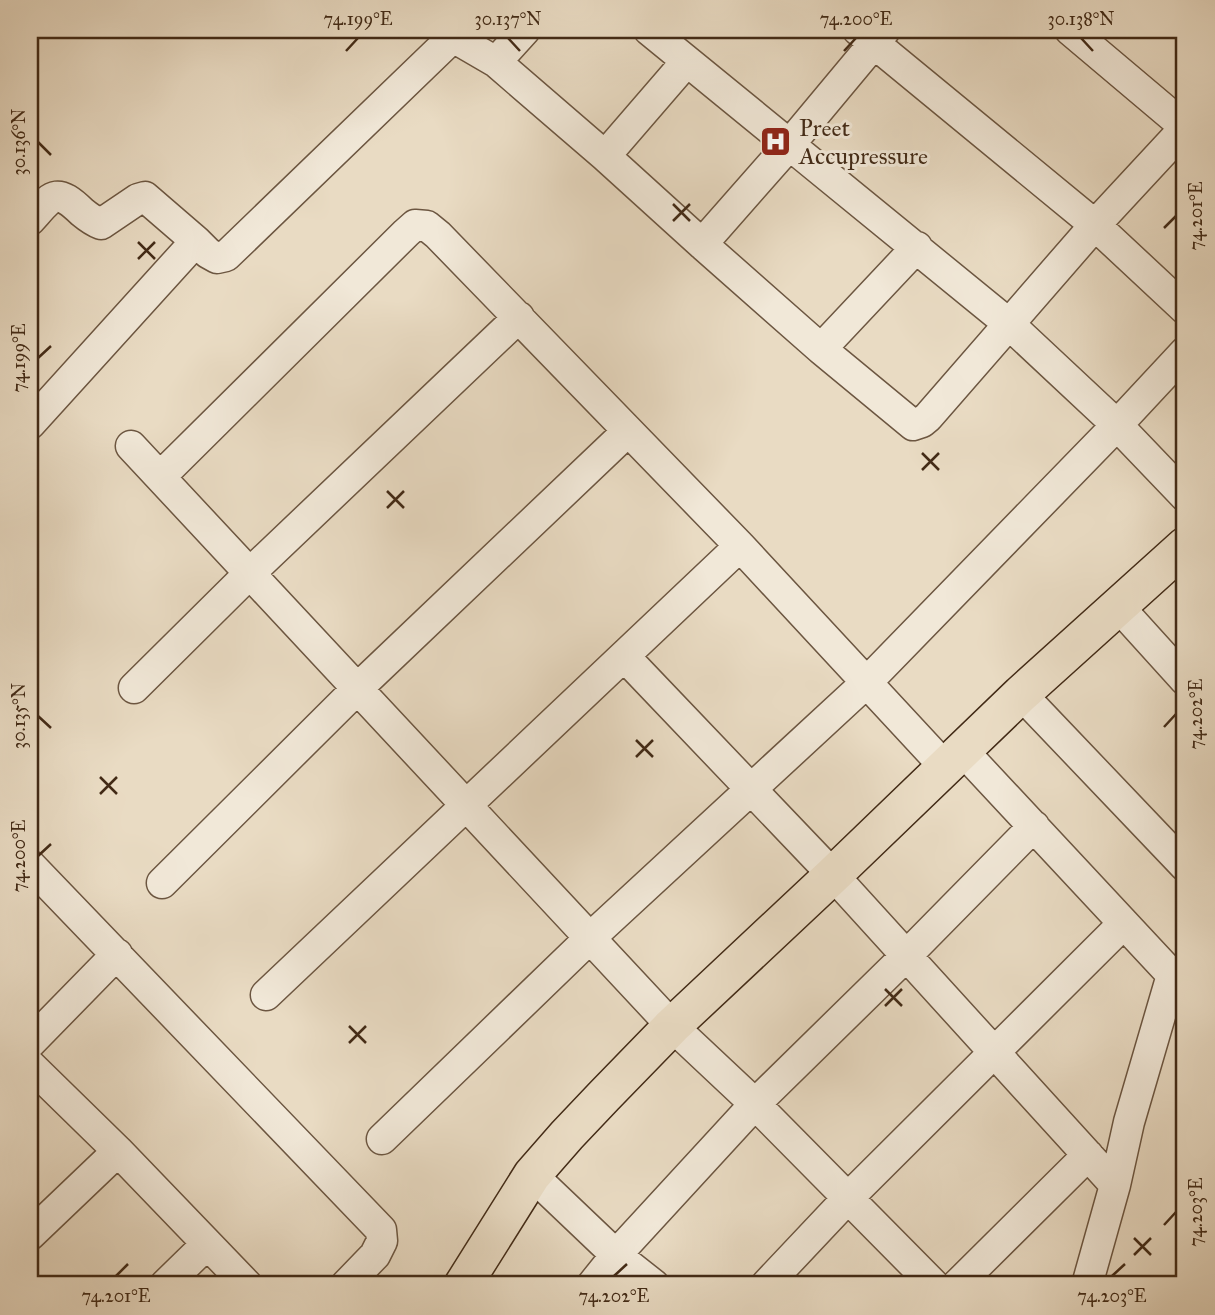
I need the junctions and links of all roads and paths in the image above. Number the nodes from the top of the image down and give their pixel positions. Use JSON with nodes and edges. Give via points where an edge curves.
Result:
{"nodes":[{"id":1,"x":525,"y":30,"type":"edge"},
{"id":2,"x":649,"y":30,"type":"edge"},
{"id":3,"x":1073,"y":30,"type":"edge"},
{"id":4,"x":449,"y":33,"type":"edge"},
{"id":5,"x":872,"y":34,"type":"edge"},
{"id":6,"x":687,"y":61,"type":"junction"},
{"id":7,"x":496,"y":62,"type":"junction"},
{"id":8,"x":1185,"y":128,"type":"edge"},
{"id":9,"x":790,"y":144,"type":"junction"},
{"id":10,"x":605,"y":156,"type":"junction"},
{"id":11,"x":30,"y":219,"type":"edge"},
{"id":12,"x":1095,"y":225,"type":"junction"},
{"id":13,"x":196,"y":242,"type":"junction"},
{"id":14,"x":702,"y":244,"type":"junction"},
{"id":15,"x":916,"y":247,"type":"junction"},
{"id":16,"x":1185,"y":309,"type":"edge"},
{"id":17,"x":519,"y":317,"type":"junction"},
{"id":18,"x":1009,"y":324,"type":"junction"},
{"id":19,"x":821,"y":349,"type":"junction"},
{"id":20,"x":1185,"y":352,"type":"edge"},
{"id":21,"x":30,"y":424,"type":"edge"},
{"id":22,"x":1117,"y":425,"type":"junction"},
{"id":23,"x":628,"y":431,"type":"junction"},
{"id":24,"x":131,"y":446,"type":"dead end"},
{"id":25,"x":160,"y":477,"type":"junction"},
{"id":26,"x":1185,"y":496,"type":"edge"},
{"id":27,"x":740,"y":546,"type":"junction"},
{"id":28,"x":1185,"y":546,"type":"edge"},
{"id":29,"x":250,"y":573,"type":"junction"},
{"id":30,"x":1118,"y":606,"type":"junction"},
{"id":31,"x":624,"y":656,"type":"junction"},
{"id":32,"x":1185,"y":680,"type":"edge"},
{"id":33,"x":866,"y":683,"type":"junction"},
{"id":34,"x":134,"y":688,"type":"dead end"},
{"id":35,"x":358,"y":688,"type":"junction"},
{"id":36,"x":1021,"y":694,"type":"junction"},
{"id":37,"x":954,"y":759,"type":"junction"},
{"id":38,"x":750,"y":789,"type":"junction"},
{"id":39,"x":466,"y":805,"type":"junction"},
{"id":40,"x":1034,"y":826,"type":"junction"},
{"id":41,"x":30,"y":865,"type":"edge"},
{"id":42,"x":1185,"y":866,"type":"edge"},
{"id":43,"x":833,"y":875,"type":"junction"},
{"id":44,"x":162,"y":883,"type":"dead end"},
{"id":45,"x":1123,"y":924,"type":"junction"},
{"id":46,"x":590,"y":938,"type":"junction"},
{"id":47,"x":117,"y":954,"type":"junction"},
{"id":48,"x":907,"y":955,"type":"junction"},
{"id":49,"x":1179,"y":982,"type":"edge"},
{"id":50,"x":266,"y":995,"type":"dead end"},
{"id":51,"x":672,"y":1026,"type":"junction"},
{"id":52,"x":30,"y":1043,"type":"edge"},
{"id":53,"x":995,"y":1052,"type":"junction"},
{"id":54,"x":30,"y":1065,"type":"edge"},
{"id":55,"x":755,"y":1104,"type":"junction"},
{"id":56,"x":383,"y":1139,"type":"dead end"},
{"id":57,"x":118,"y":1151,"type":"junction"},
{"id":58,"x":1088,"y":1155,"type":"junction"},
{"id":59,"x":532,"y":1175,"type":"junction"},
{"id":60,"x":1115,"y":1185,"type":"junction"},
{"id":61,"x":848,"y":1198,"type":"junction"},
{"id":62,"x":30,"y":1235,"type":"edge"},
{"id":63,"x":208,"y":1244,"type":"junction"},
{"id":64,"x":615,"y":1255,"type":"junction"},
{"id":65,"x":165,"y":1285,"type":"edge"},
{"id":66,"x":247,"y":1285,"type":"edge"},
{"id":67,"x":346,"y":1285,"type":"edge"},
{"id":68,"x":463,"y":1285,"type":"edge"},
{"id":69,"x":592,"y":1285,"type":"edge"},
{"id":70,"x":654,"y":1285,"type":"edge"},
{"id":71,"x":765,"y":1285,"type":"edge"},
{"id":72,"x":934,"y":1285,"type":"edge"},
{"id":73,"x":957,"y":1285,"type":"edge"},
{"id":74,"x":1087,"y":1285,"type":"edge"}],
"edges":[{"from":1,"to":7,"type":"street"},
{"from":2,"to":6,"type":"street"},
{"from":3,"to":8,"type":"street"},
{"from":4,"to":7,"type":"street"},
{"from":4,"to":13,"type":"street","via":[[226,256],[217,258]]},
{"from":5,"to":9,"type":"street"},
{"from":5,"to":12,"type":"street"},
{"from":6,"to":9,"type":"street"},
{"from":6,"to":10,"type":"street"},
{"from":7,"to":10,"type":"street"},
{"from":8,"to":12,"type":"street"},
{"from":9,"to":14,"type":"street"},
{"from":9,"to":15,"type":"street"},
{"from":10,"to":14,"type":"street"},
{"from":11,"to":13,"type":"street","via":[[60,195],[101,224],[145,197]]},
{"from":12,"to":16,"type":"street"},
{"from":12,"to":18,"type":"street"},
{"from":13,"to":21,"type":"street"},
{"from":14,"to":19,"type":"street"},
{"from":15,"to":18,"type":"street"},
{"from":15,"to":19,"type":"street"},
{"from":17,"to":23,"type":"street"},
{"from":17,"to":25,"type":"street","via":[[438,235],[427,226],[415,225]]},
{"from":17,"to":29,"type":"street"},
{"from":18,"to":19,"type":"street","via":[[928,417],[913,425]]},
{"from":18,"to":22,"type":"street"},
{"from":20,"to":22,"type":"street"},
{"from":22,"to":26,"type":"street"},
{"from":22,"to":33,"type":"street"},
{"from":23,"to":27,"type":"street"},
{"from":23,"to":35,"type":"street"},
{"from":24,"to":25,"type":"street"},
{"from":25,"to":29,"type":"street"},
{"from":27,"to":31,"type":"street"},
{"from":27,"to":33,"type":"street"},
{"from":28,"to":30,"type":"main road"},
{"from":29,"to":34,"type":"street"},
{"from":29,"to":35,"type":"street"},
{"from":30,"to":32,"type":"street"},
{"from":30,"to":36,"type":"main road"},
{"from":31,"to":38,"type":"street"},
{"from":31,"to":39,"type":"street"},
{"from":33,"to":37,"type":"street"},
{"from":33,"to":38,"type":"street"},
{"from":35,"to":39,"type":"street"},
{"from":35,"to":44,"type":"street"},
{"from":36,"to":37,"type":"main road"},
{"from":36,"to":42,"type":"street"},
{"from":37,"to":40,"type":"street"},
{"from":37,"to":43,"type":"main road"},
{"from":38,"to":43,"type":"street"},
{"from":38,"to":46,"type":"street"},
{"from":39,"to":46,"type":"street"},
{"from":39,"to":50,"type":"street"},
{"from":40,"to":45,"type":"street"},
{"from":40,"to":48,"type":"street"},
{"from":41,"to":47,"type":"street"},
{"from":43,"to":48,"type":"street"},
{"from":43,"to":51,"type":"main road"},
{"from":45,"to":49,"type":"street"},
{"from":45,"to":53,"type":"street"},
{"from":46,"to":51,"type":"street"},
{"from":46,"to":56,"type":"street"},
{"from":47,"to":52,"type":"street"},
{"from":47,"to":67,"type":"street","via":[[381,1230],[382,1241],[375,1255]]},
{"from":48,"to":53,"type":"street"},
{"from":48,"to":55,"type":"street"},
{"from":49,"to":60,"type":"street","via":[[1129,1122]]},
{"from":51,"to":55,"type":"street"},
{"from":51,"to":59,"type":"main road"},
{"from":53,"to":58,"type":"street"},
{"from":53,"to":61,"type":"street"},
{"from":54,"to":57,"type":"street"},
{"from":55,"to":61,"type":"street"},
{"from":55,"to":64,"type":"street"},
{"from":57,"to":62,"type":"street"},
{"from":57,"to":63,"type":"street"},
{"from":58,"to":60,"type":"street"},
{"from":58,"to":73,"type":"street"},
{"from":59,"to":64,"type":"street"},
{"from":59,"to":68,"type":"main road"},
{"from":60,"to":74,"type":"street"},
{"from":61,"to":71,"type":"street"},
{"from":61,"to":72,"type":"street"},
{"from":63,"to":65,"type":"street"},
{"from":63,"to":66,"type":"street"},
{"from":64,"to":69,"type":"street"},
{"from":64,"to":70,"type":"street"}]}
